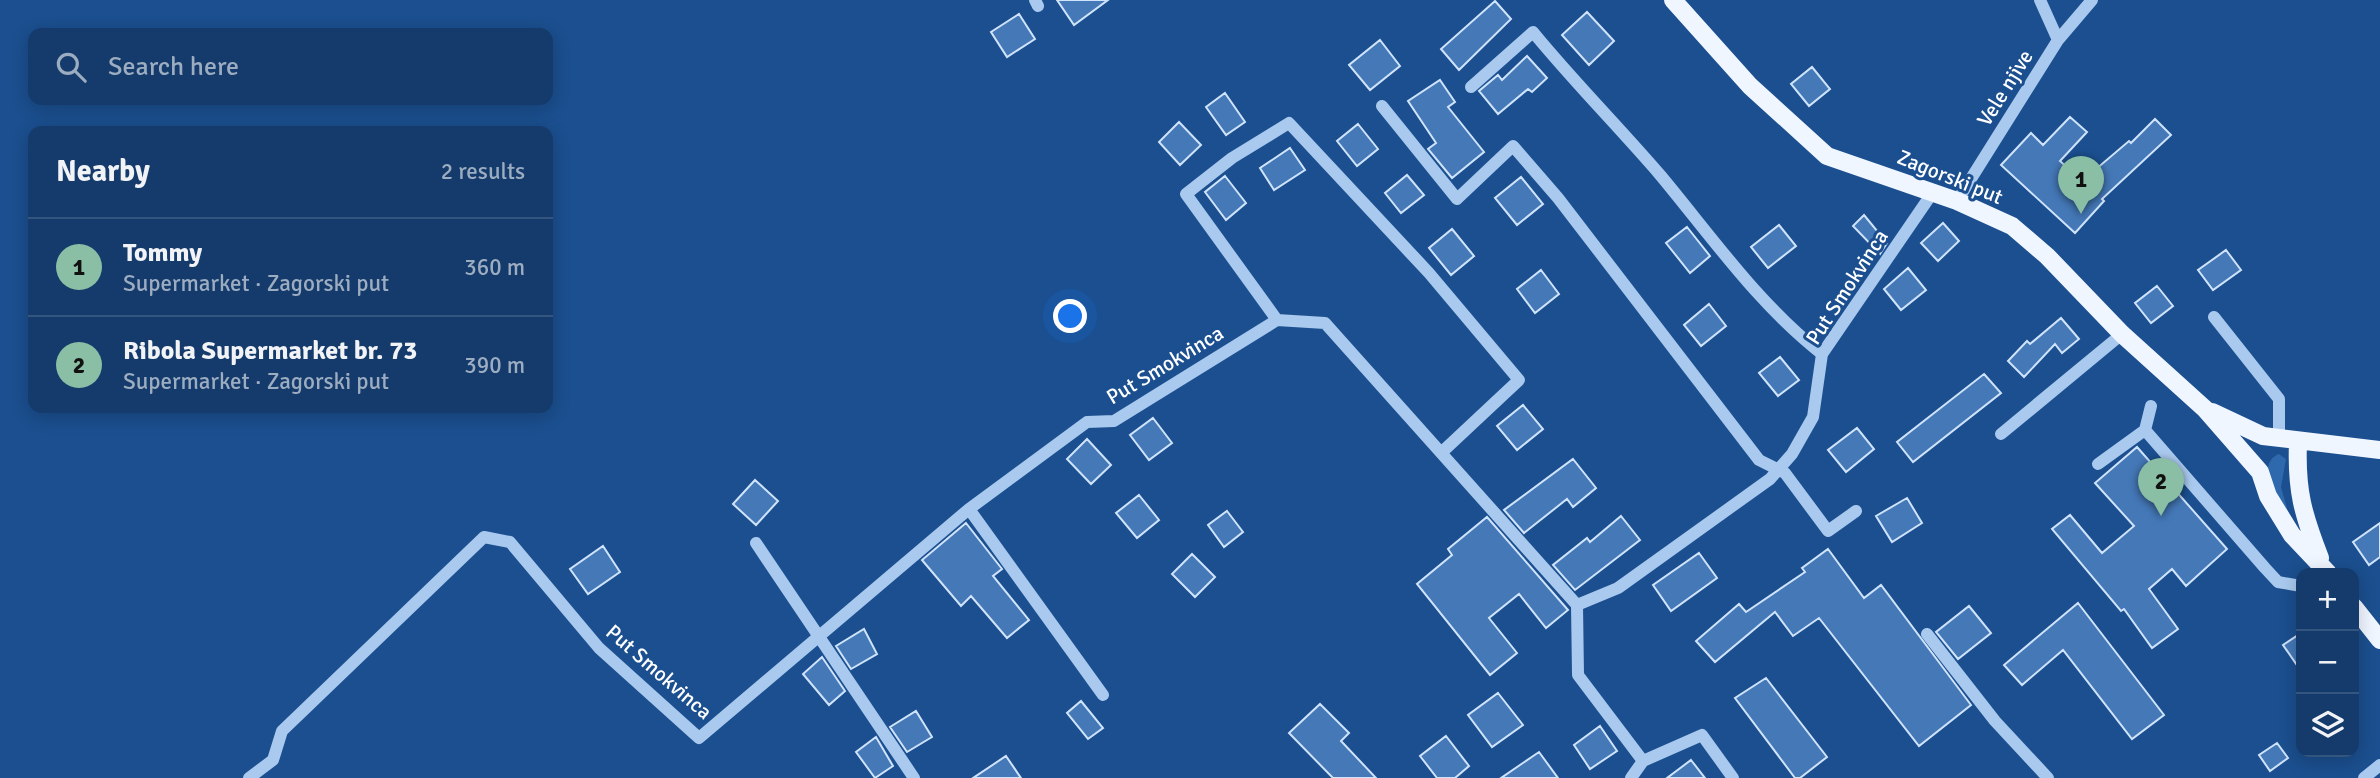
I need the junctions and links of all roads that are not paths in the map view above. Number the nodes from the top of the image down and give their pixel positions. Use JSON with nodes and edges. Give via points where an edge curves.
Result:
{"nodes":[{"id":1,"x":1672,"y":0,"type":"edge"},
{"id":2,"x":2040,"y":0,"type":"edge"},
{"id":3,"x":2092,"y":0,"type":"edge"},
{"id":4,"x":2058,"y":40,"type":"junction"},
{"id":5,"x":1471,"y":87,"type":"dead end"},
{"id":6,"x":1382,"y":106,"type":"dead end"},
{"id":7,"x":1933,"y":192,"type":"junction"},
{"id":8,"x":1957,"y":201,"type":"junction"},
{"id":9,"x":2214,"y":317,"type":"dead end"},
{"id":10,"x":1277,"y":320,"type":"junction"},
{"id":11,"x":2122,"y":334,"type":"junction"},
{"id":12,"x":1822,"y":354,"type":"junction"},
{"id":13,"x":2151,"y":406,"type":"dead end"},
{"id":14,"x":2205,"y":409,"type":"junction"},
{"id":15,"x":2146,"y":430,"type":"junction"},
{"id":16,"x":2001,"y":434,"type":"dead end"},
{"id":17,"x":2271,"y":437,"type":"junction"},
{"id":18,"x":2298,"y":442,"type":"junction"},
{"id":19,"x":2380,"y":450,"type":"edge"},
{"id":20,"x":1441,"y":453,"type":"junction"},
{"id":21,"x":2098,"y":464,"type":"dead end"},
{"id":22,"x":1777,"y":469,"type":"junction"},
{"id":23,"x":2260,"y":472,"type":"junction"},
{"id":24,"x":969,"y":509,"type":"junction"},
{"id":25,"x":1856,"y":511,"type":"dead end"},
{"id":26,"x":756,"y":543,"type":"dead end"},
{"id":27,"x":2322,"y":568,"type":"edge"},
{"id":28,"x":2324,"y":568,"type":"edge"},
{"id":29,"x":2296,"y":585,"type":"edge"},
{"id":30,"x":1577,"y":606,"type":"junction"},
{"id":31,"x":2359,"y":613,"type":"edge"},
{"id":32,"x":1927,"y":634,"type":"dead end"},
{"id":33,"x":820,"y":638,"type":"junction"},
{"id":34,"x":2380,"y":640,"type":"edge"},
{"id":35,"x":1102,"y":695,"type":"dead end"},
{"id":36,"x":1643,"y":761,"type":"junction"},
{"id":37,"x":2380,"y":765,"type":"edge"},
{"id":38,"x":249,"y":778,"type":"edge"},
{"id":39,"x":914,"y":778,"type":"edge"},
{"id":40,"x":1631,"y":778,"type":"edge"},
{"id":41,"x":1733,"y":778,"type":"edge"},
{"id":42,"x":2048,"y":778,"type":"edge"},
{"id":43,"x":2364,"y":778,"type":"edge"}],
"edges":[{"from":1,"to":7,"type":"main road","name":"Zagorski put","via":[[1750,86],[1827,156]]},
{"from":2,"to":4,"type":"street"},
{"from":3,"to":4,"type":"street","name":"Vele njive"},
{"from":4,"to":8,"type":"street","name":"Vele njive"},
{"from":5,"to":12,"type":"street","via":[[1533,32],[1738,270],[1802,339]]},
{"from":6,"to":22,"type":"street","via":[[1457,199],[1513,146],[1759,460]]},
{"from":7,"to":8,"type":"main road","name":"Zagorski put"},
{"from":7,"to":12,"type":"street","name":"Put Smokvinca"},
{"from":8,"to":11,"type":"main road","name":"Zagorski put","via":[[2012,226]]},
{"from":9,"to":17,"type":"street","via":[[2279,399]]},
{"from":10,"to":20,"type":"street","via":[[1325,323]]},
{"from":10,"to":20,"type":"street","via":[[1186,194],[1289,122],[1429,273],[1518,380]]},
{"from":10,"to":24,"type":"street","name":"Put Smokvinca","via":[[1114,421],[1087,422]]},
{"from":11,"to":14,"type":"main road","name":"Zagorski put"},
{"from":11,"to":16,"type":"street"},
{"from":12,"to":22,"type":"street","name":"Put Smokvinca","via":[[1813,417],[1792,454]]},
{"from":13,"to":15,"type":"street"},
{"from":14,"to":17,"type":"main road"},
{"from":14,"to":23,"type":"main road"},
{"from":15,"to":21,"type":"street"},
{"from":15,"to":29,"type":"street","via":[[2264,568],[2278,582]]},
{"from":17,"to":18,"type":"main road"},
{"from":17,"to":23,"type":"main road"},
{"from":18,"to":19,"type":"main road"},
{"from":18,"to":28,"type":"main road","via":[[2298,491]]},
{"from":20,"to":30,"type":"street"},
{"from":22,"to":25,"type":"street","via":[[1785,473],[1828,531]]},
{"from":22,"to":30,"type":"street","name":"Put Smokvinca","via":[[1770,479],[1618,588]]},
{"from":23,"to":27,"type":"main road","via":[[2268,496],[2292,535]]},
{"from":24,"to":33,"type":"street","name":"Put Smokvinca"},
{"from":24,"to":35,"type":"street"},
{"from":26,"to":33,"type":"street"},
{"from":30,"to":36,"type":"street","via":[[1578,675]]},
{"from":31,"to":34,"type":"main road"},
{"from":32,"to":42,"type":"street","via":[[1995,721]]},
{"from":33,"to":38,"type":"street","name":"Put Smokvinca","via":[[699,738],[599,649],[510,542],[484,537],[282,731],[273,760]]},
{"from":33,"to":39,"type":"street"},
{"from":36,"to":40,"type":"street"},
{"from":36,"to":41,"type":"street","via":[[1702,735]]},
{"from":37,"to":43,"type":"street"}]}
